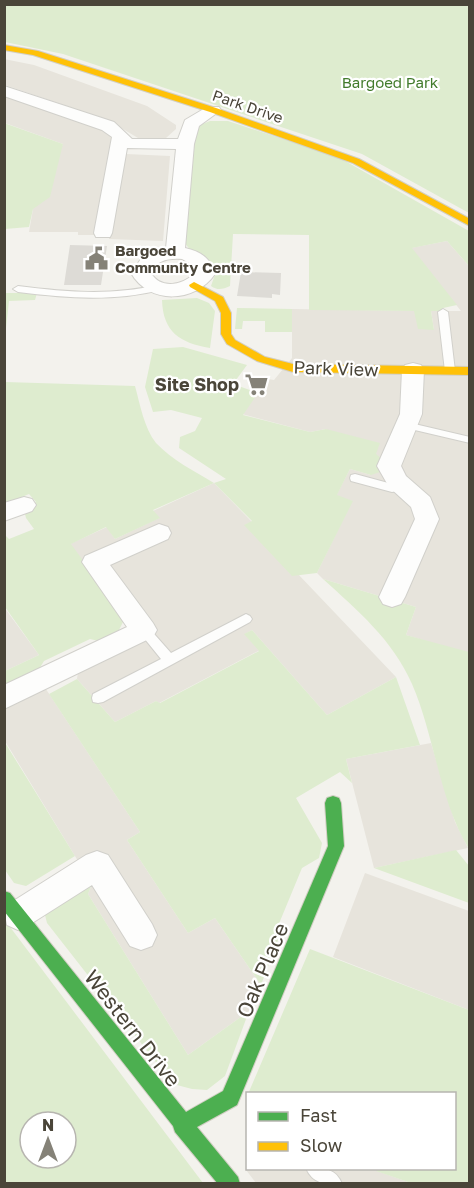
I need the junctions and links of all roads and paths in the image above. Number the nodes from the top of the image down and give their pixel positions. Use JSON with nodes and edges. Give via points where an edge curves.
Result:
{"nodes":[{"id":1,"x":4,"y":47,"type":"edge"},
{"id":2,"x":4,"y":91,"type":"edge"},
{"id":3,"x":213,"y":110,"type":"junction"},
{"id":4,"x":122,"y":141,"type":"junction"},
{"id":5,"x":185,"y":144,"type":"junction"},
{"id":6,"x":470,"y":223,"type":"edge"},
{"id":7,"x":103,"y":233,"type":"dead end"},
{"id":8,"x":175,"y":253,"type":"junction"},
{"id":9,"x":194,"y":285,"type":"junction"},
{"id":10,"x":157,"y":288,"type":"junction"},
{"id":11,"x":18,"y":289,"type":"dead end"},
{"id":12,"x":443,"y":312,"type":"dead end"},
{"id":13,"x":413,"y":370,"type":"junction"},
{"id":14,"x":450,"y":370,"type":"junction"},
{"id":15,"x":470,"y":371,"type":"edge"},
{"id":16,"x":406,"y":424,"type":"junction"},
{"id":17,"x":466,"y":440,"type":"dead end"},
{"id":18,"x":355,"y":478,"type":"dead end"},
{"id":19,"x":403,"y":486,"type":"junction"},
{"id":20,"x":159,"y":533,"type":"dead end"},
{"id":21,"x":392,"y":597,"type":"dead end"},
{"id":22,"x":246,"y":619,"type":"dead end"},
{"id":23,"x":144,"y":630,"type":"junction"},
{"id":24,"x":169,"y":660,"type":"junction"},
{"id":25,"x":4,"y":698,"type":"edge"},
{"id":26,"x":98,"y":698,"type":"dead end"},
{"id":27,"x":333,"y":803,"type":"dead end"},
{"id":28,"x":11,"y":906,"type":"edge"},
{"id":29,"x":141,"y":936,"type":"dead end"},
{"id":30,"x":182,"y":1125,"type":"junction"},
{"id":31,"x":316,"y":1170,"type":"edge"},
{"id":32,"x":231,"y":1184,"type":"edge"},
{"id":33,"x":334,"y":1184,"type":"edge"}],
"edges":[{"from":1,"to":3,"type":"street","name":"Park Drive","via":[[35,53]]},
{"from":2,"to":4,"type":"street","via":[[108,126]]},
{"from":3,"to":5,"type":"street","via":[[190,124]]},
{"from":3,"to":6,"type":"street","name":"Park Drive","via":[[356,161]]},
{"from":4,"to":5,"type":"street"},
{"from":4,"to":7,"type":"street","via":[[116,154]]},
{"from":5,"to":8,"type":"street"},
{"from":8,"to":9,"type":"street","via":[[195,258],[205,268],[205,274]]},
{"from":8,"to":10,"type":"street","via":[[155,257],[142,267],[143,279]]},
{"from":9,"to":10,"type":"street","via":[[176,290]]},
{"from":9,"to":13,"type":"street","name":"Park View","via":[[219,299],[231,342],[261,359],[293,368]]},
{"from":10,"to":11,"type":"lane","via":[[135,294],[60,294]]},
{"from":12,"to":14,"type":"lane"},
{"from":13,"to":14,"type":"street","name":"Park View"},
{"from":13,"to":16,"type":"street","via":[[411,414]]},
{"from":14,"to":15,"type":"street","name":"Park View"},
{"from":16,"to":17,"type":"lane"},
{"from":16,"to":19,"type":"street","via":[[389,466]]},
{"from":18,"to":19,"type":"lane","via":[[392,488]]},
{"from":19,"to":21,"type":"street","via":[[422,503],[427,519]]},
{"from":20,"to":23,"type":"street","via":[[94,562]]},
{"from":22,"to":24,"type":"lane"},
{"from":23,"to":24,"type":"lane"},
{"from":23,"to":25,"type":"street"},
{"from":24,"to":26,"type":"lane"},
{"from":27,"to":30,"type":"street","name":"Oak Place","via":[[336,846],[236,1104]]},
{"from":28,"to":29,"type":"street","via":[[98,865]]},
{"from":28,"to":30,"type":"street","name":"Western Drive"},
{"from":30,"to":32,"type":"street","name":"Western Drive"},
{"from":31,"to":33,"type":"lane"}]}
